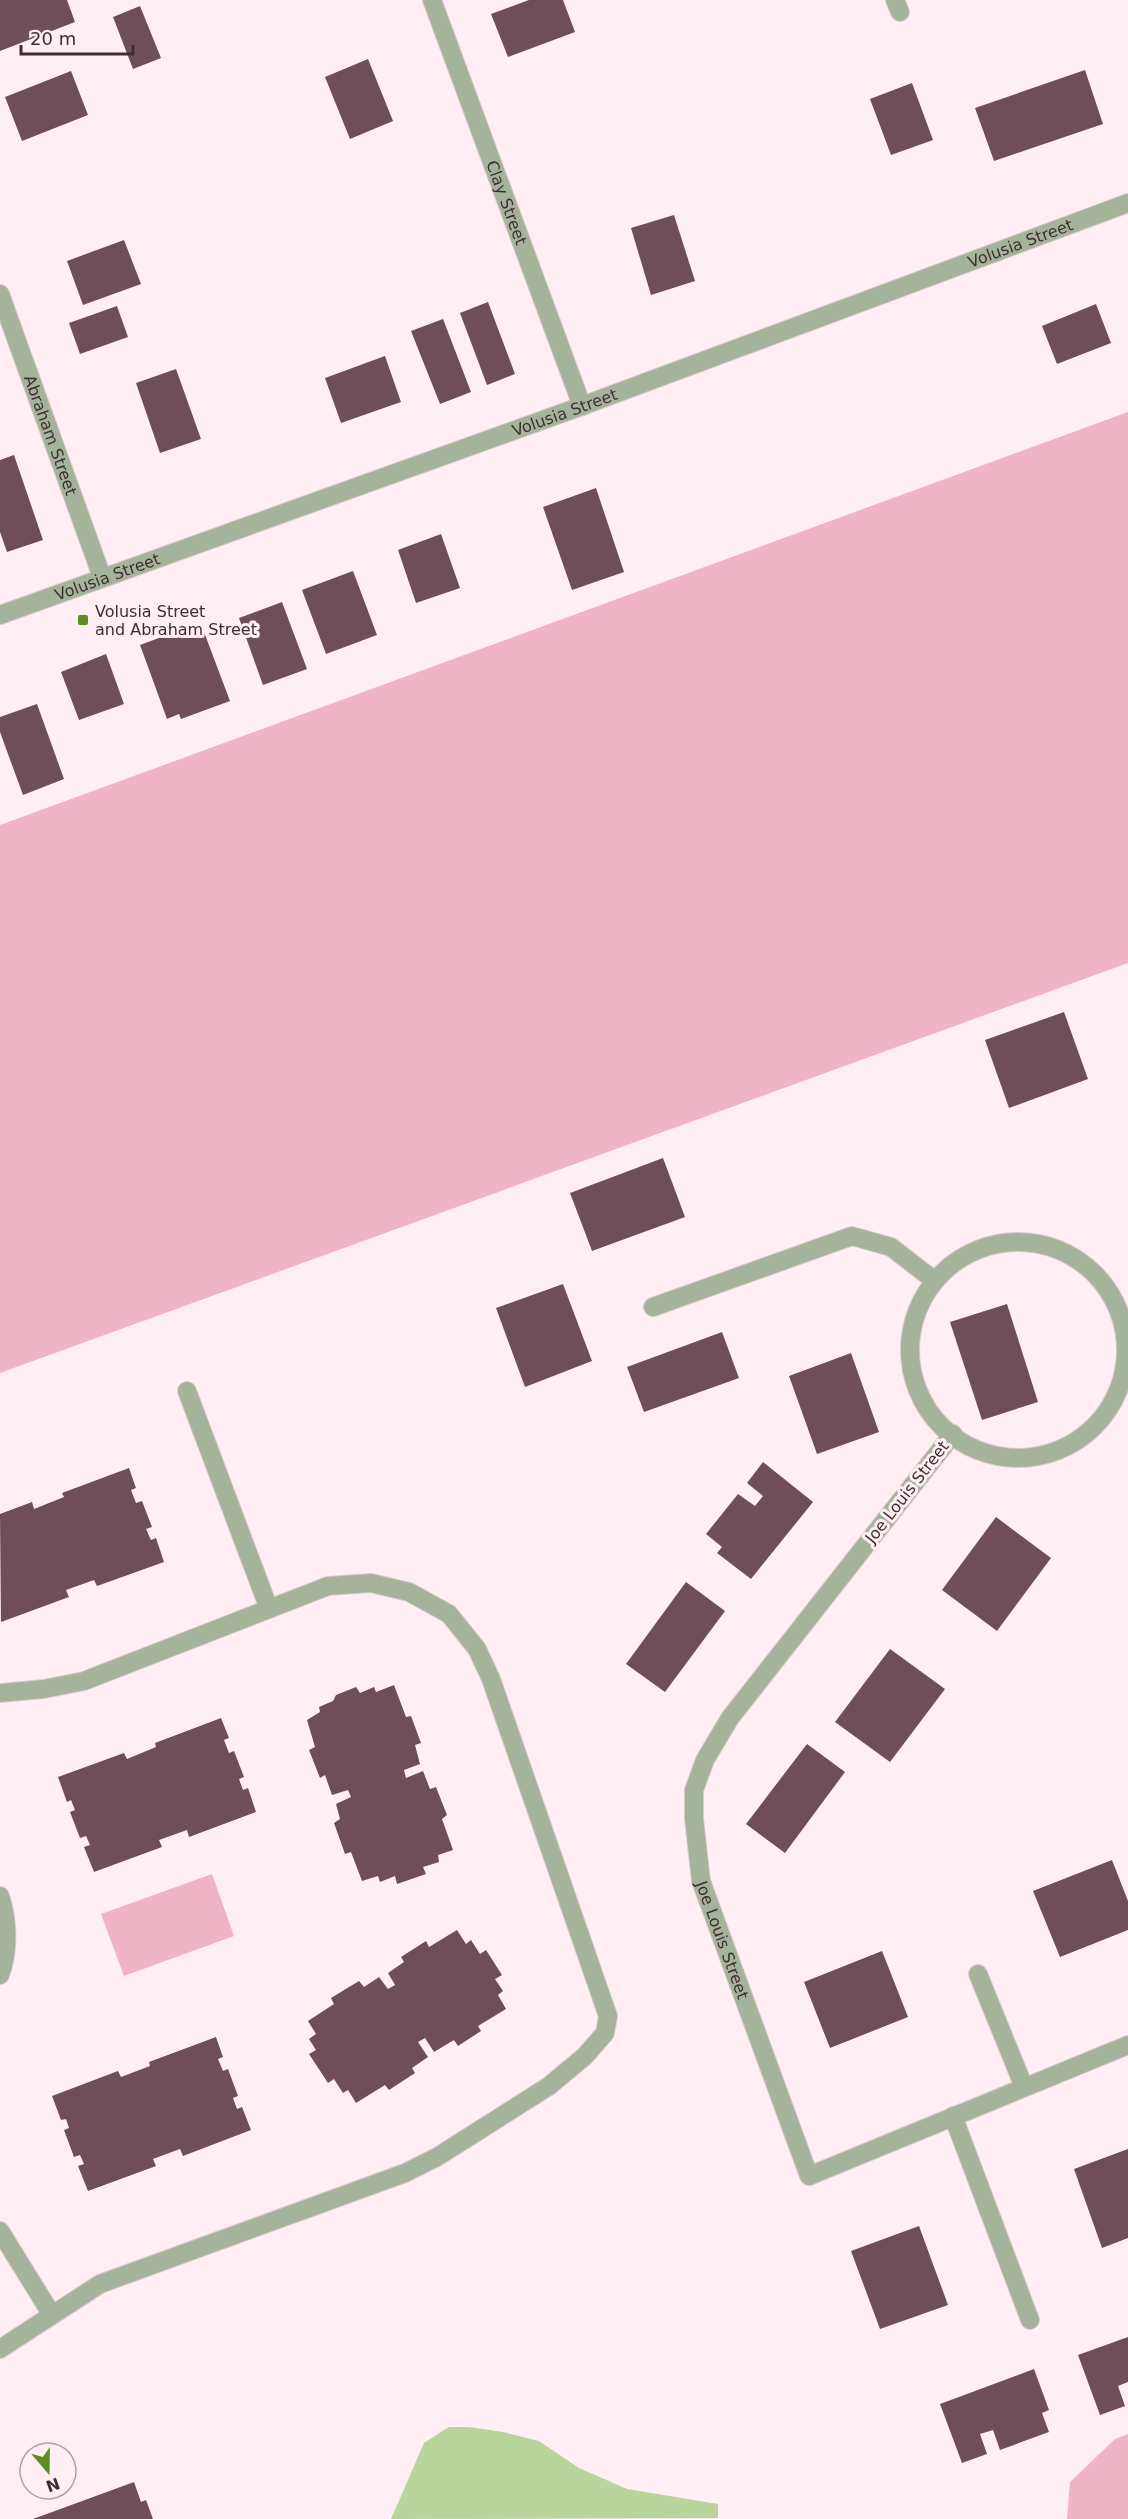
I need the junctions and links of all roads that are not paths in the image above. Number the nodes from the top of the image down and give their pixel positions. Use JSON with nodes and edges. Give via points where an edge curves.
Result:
{"nodes":[{"id":1,"x":432,"y":0,"type":"edge"},
{"id":2,"x":1128,"y":203,"type":"edge"},
{"id":3,"x":0,"y":294,"type":"edge"},
{"id":4,"x":3,"y":313,"type":"edge"},
{"id":5,"x":582,"y":405,"type":"junction"},
{"id":6,"x":102,"y":577,"type":"junction"},
{"id":7,"x":0,"y":615,"type":"edge"},
{"id":8,"x":935,"y":1281,"type":"junction"},
{"id":9,"x":653,"y":1307,"type":"dead end"},
{"id":10,"x":187,"y":1391,"type":"dead end"},
{"id":11,"x":953,"y":1434,"type":"junction"},
{"id":12,"x":268,"y":1610,"type":"junction"},
{"id":13,"x":0,"y":1693,"type":"edge"},
{"id":14,"x":0,"y":1896,"type":"edge"},
{"id":15,"x":978,"y":1974,"type":"dead end"},
{"id":16,"x":0,"y":1975,"type":"edge"},
{"id":17,"x":1128,"y":2045,"type":"edge"},
{"id":18,"x":1024,"y":2087,"type":"junction"},
{"id":19,"x":953,"y":2116,"type":"junction"},
{"id":20,"x":0,"y":2231,"type":"edge"},
{"id":21,"x":52,"y":2315,"type":"junction"},
{"id":22,"x":1030,"y":2320,"type":"dead end"},
{"id":23,"x":0,"y":2349,"type":"edge"}],
"edges":[{"from":1,"to":5,"type":"street","name":"Clay Street"},
{"from":2,"to":5,"type":"street","name":"Volusia Street"},
{"from":3,"to":4,"type":"street","name":"Abraham Street"},
{"from":4,"to":6,"type":"street","name":"Abraham Street"},
{"from":5,"to":6,"type":"street","name":"Volusia Street"},
{"from":6,"to":7,"type":"street","name":"Volusia Street"},
{"from":8,"to":9,"type":"street","via":[[891,1247],[852,1236]]},
{"from":8,"to":11,"type":"street","via":[[916,1314],[909,1350],[917,1390],[937,1422]]},
{"from":8,"to":11,"type":"street","via":[[963,1256],[999,1243],[1024,1241],[1061,1249],[1092,1270],[1116,1300],[1127,1339],[1124,1377],[1108,1411],[1082,1438],[1041,1456],[1002,1457],[966,1445]]},
{"from":10,"to":12,"type":"street"},
{"from":11,"to":19,"type":"street","name":"Joe Louis Street","via":[[730,1718],[705,1760],[694,1790],[701,1881],[809,2176]]},
{"from":12,"to":13,"type":"street","via":[[84,1681]]},
{"from":12,"to":21,"type":"street","via":[[328,1586],[371,1583],[409,1592],[449,1614],[477,1649],[491,1679],[608,2016],[605,2032],[585,2056],[549,2086],[437,2157],[405,2173],[100,2284]]},
{"from":14,"to":16,"type":"street","via":[[5,1913],[5,1962]]},
{"from":15,"to":18,"type":"street"},
{"from":17,"to":18,"type":"street","name":"Joe Louis Street"},
{"from":18,"to":19,"type":"street","name":"Joe Louis Street"},
{"from":19,"to":22,"type":"street"},
{"from":20,"to":21,"type":"street"},
{"from":21,"to":23,"type":"street"}]}
